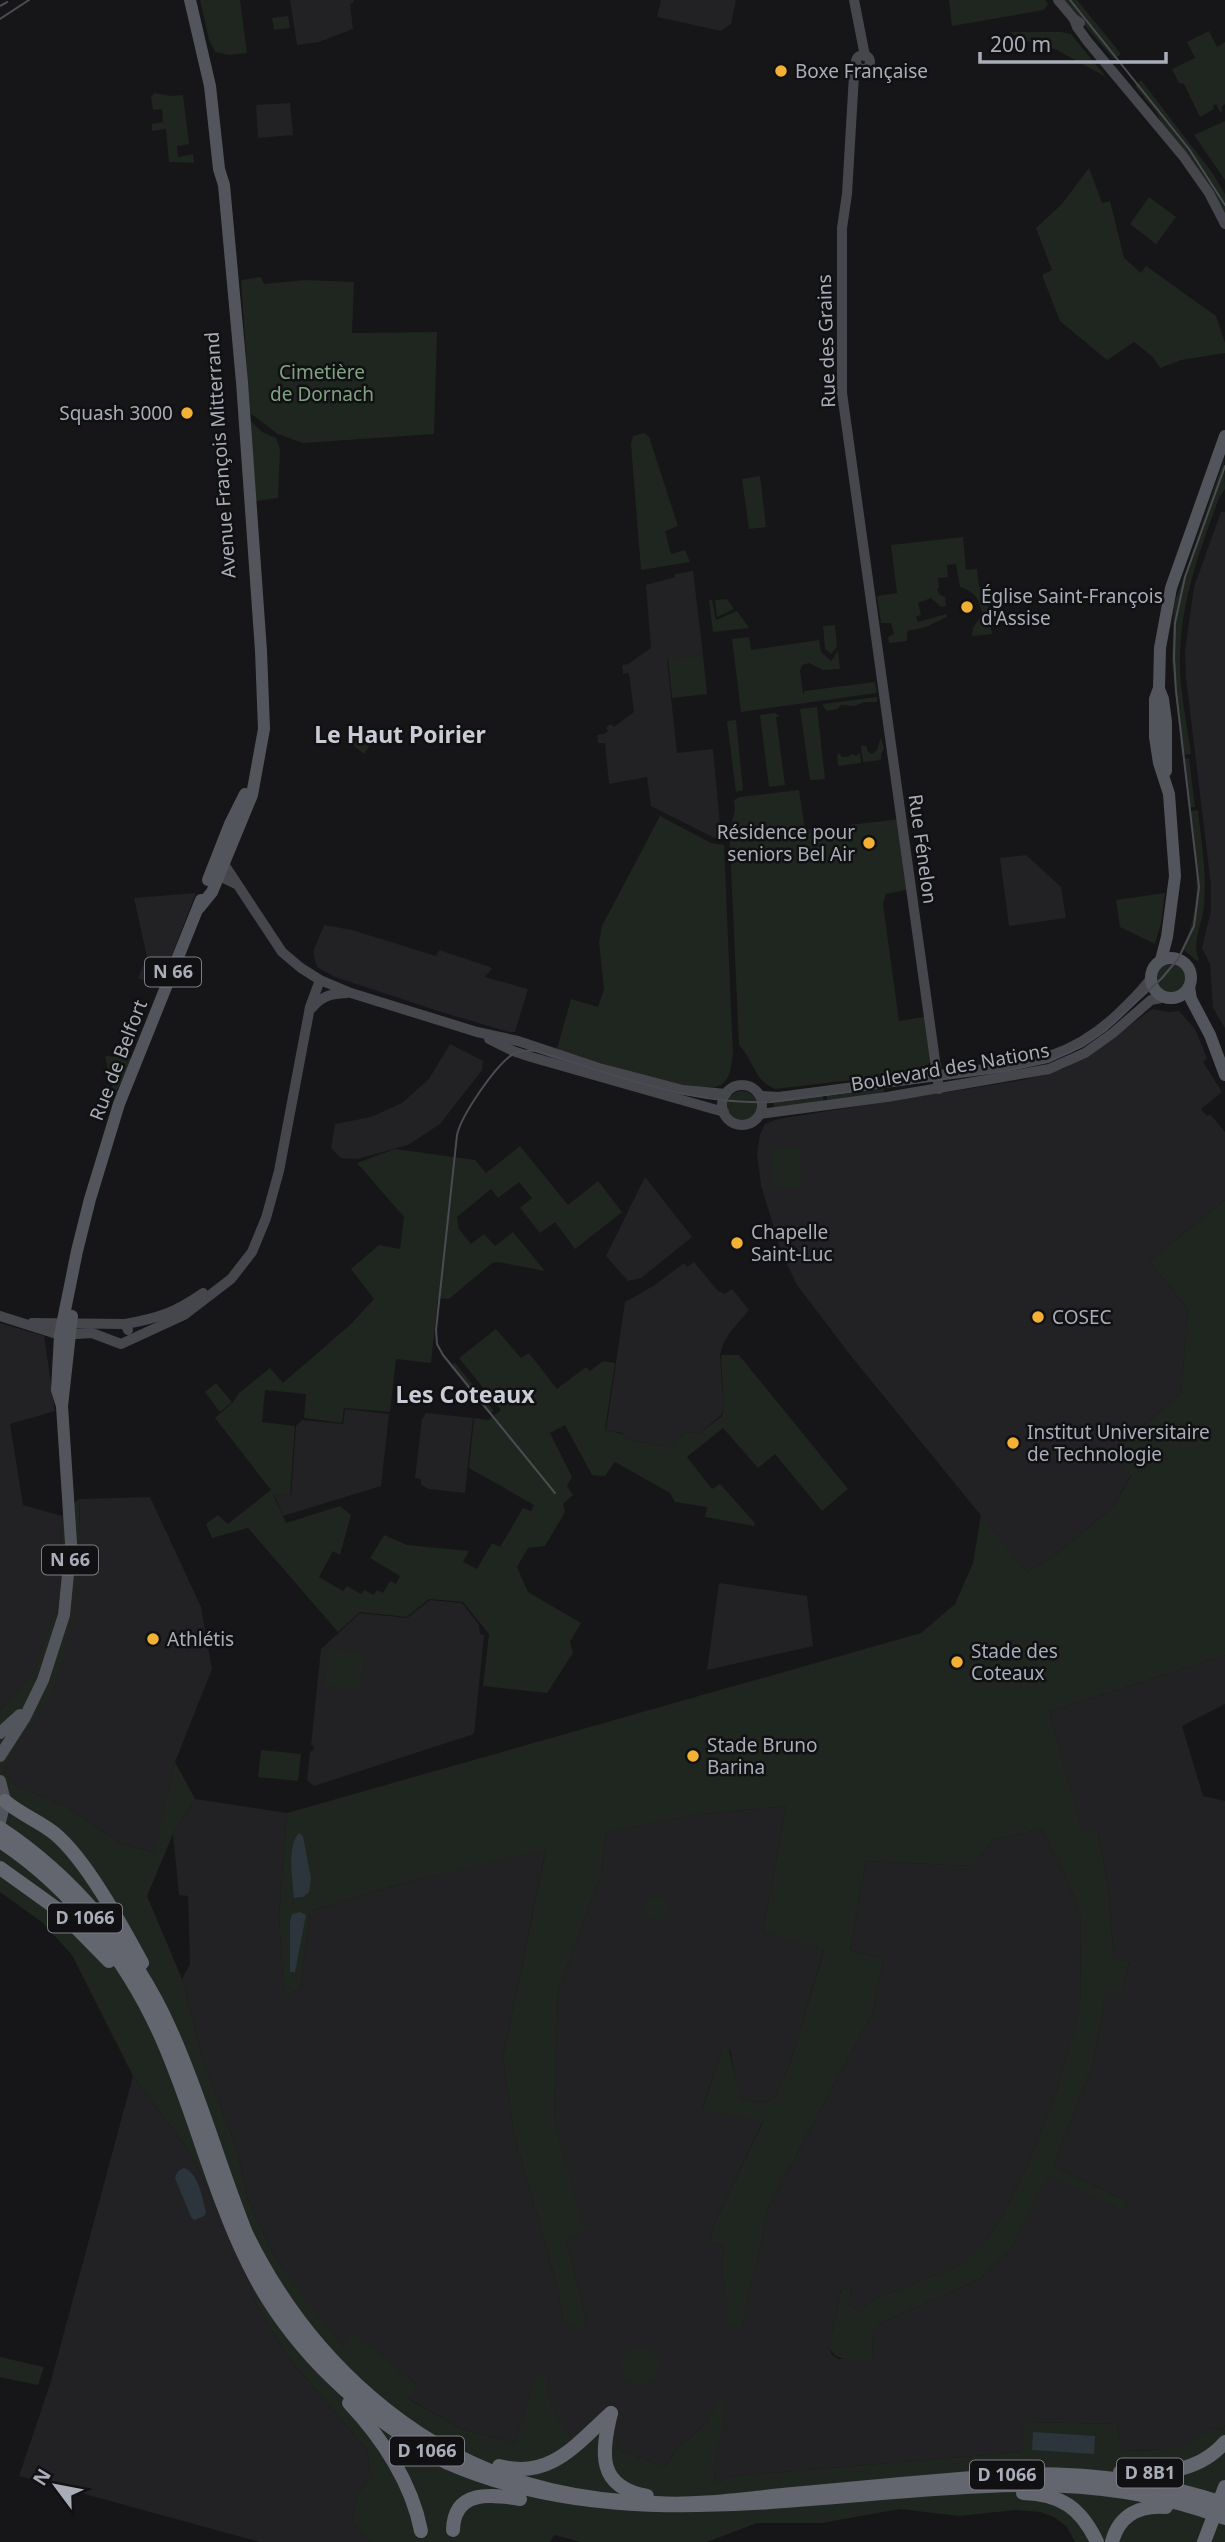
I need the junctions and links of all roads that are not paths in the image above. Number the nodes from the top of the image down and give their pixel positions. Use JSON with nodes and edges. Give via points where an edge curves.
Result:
{"nodes":[{"id":1,"x":190,"y":0,"type":"edge"},
{"id":2,"x":854,"y":0,"type":"edge"},
{"id":3,"x":1058,"y":0,"type":"edge"},
{"id":4,"x":1225,"y":224,"type":"edge"},
{"id":5,"x":1225,"y":436,"type":"edge"},
{"id":6,"x":873,"y":613,"type":"joint"},
{"id":7,"x":1159,"y":688,"type":"junction"},
{"id":8,"x":1155,"y":716,"type":"junction"},
{"id":9,"x":1164,"y":728,"type":"junction"},
{"id":10,"x":257,"y":772,"type":"junction"},
{"id":11,"x":1166,"y":780,"type":"junction"},
{"id":12,"x":238,"y":810,"type":"joint"},
{"id":13,"x":242,"y":823,"type":"joint"},
{"id":14,"x":219,"y":869,"type":"junction"},
{"id":15,"x":1167,"y":937,"type":"junction"},
{"id":16,"x":1177,"y":958,"type":"junction"},
{"id":17,"x":1161,"y":960,"type":"junction"},
{"id":18,"x":316,"y":978,"type":"junction"},
{"id":19,"x":1151,"y":978,"type":"junction"},
{"id":20,"x":1189,"y":987,"type":"junction"},
{"id":21,"x":351,"y":993,"type":"junction"},
{"id":22,"x":1171,"y":997,"type":"junction"},
{"id":23,"x":309,"y":1017,"type":"junction"},
{"id":24,"x":1203,"y":1022,"type":"junction"},
{"id":25,"x":481,"y":1033,"type":"junction"},
{"id":26,"x":937,"y":1075,"type":"junction"},
{"id":27,"x":1225,"y":1075,"type":"edge"},
{"id":28,"x":939,"y":1088,"type":"junction"},
{"id":29,"x":726,"y":1094,"type":"junction"},
{"id":30,"x":760,"y":1096,"type":"junction"},
{"id":31,"x":724,"y":1112,"type":"junction"},
{"id":32,"x":760,"y":1114,"type":"junction"},
{"id":33,"x":274,"y":1188,"type":"junction"},
{"id":34,"x":83,"y":1228,"type":"junction"},
{"id":35,"x":228,"y":1276,"type":"junction"},
{"id":36,"x":72,"y":1307,"type":"junction"},
{"id":37,"x":0,"y":1316,"type":"edge"},
{"id":38,"x":0,"y":1322,"type":"edge"},
{"id":39,"x":103,"y":1324,"type":"junction"},
{"id":40,"x":121,"y":1325,"type":"junction"},
{"id":41,"x":65,"y":1332,"type":"junction"},
{"id":42,"x":108,"y":1339,"type":"junction"},
{"id":43,"x":126,"y":1342,"type":"junction"},
{"id":44,"x":29,"y":1708,"type":"junction"},
{"id":45,"x":0,"y":1733,"type":"edge"},
{"id":46,"x":0,"y":1756,"type":"edge"},
{"id":47,"x":0,"y":1781,"type":"edge"},
{"id":48,"x":5,"y":1801,"type":"junction"},
{"id":49,"x":0,"y":1822,"type":"edge"},
{"id":50,"x":0,"y":1828,"type":"edge"},
{"id":51,"x":7,"y":1842,"type":"edge"},
{"id":52,"x":0,"y":1868,"type":"edge"},
{"id":53,"x":149,"y":1987,"type":"junction"},
{"id":54,"x":164,"y":2042,"type":"junction"},
{"id":55,"x":253,"y":2262,"type":"junction"},
{"id":56,"x":270,"y":2291,"type":"junction"},
{"id":57,"x":323,"y":2369,"type":"junction"},
{"id":58,"x":375,"y":2402,"type":"junction"},
{"id":59,"x":1225,"y":2442,"type":"edge"},
{"id":60,"x":1065,"y":2473,"type":"junction"},
{"id":61,"x":1225,"y":2487,"type":"edge"},
{"id":62,"x":959,"y":2489,"type":"junction"},
{"id":63,"x":549,"y":2501,"type":"junction"},
{"id":64,"x":718,"y":2501,"type":"junction"},
{"id":65,"x":1225,"y":2504,"type":"edge"},
{"id":66,"x":1225,"y":2520,"type":"edge"},
{"id":67,"x":453,"y":2530,"type":"dead end"},
{"id":68,"x":421,"y":2531,"type":"dead end"},
{"id":69,"x":1207,"y":2539,"type":"edge"},
{"id":70,"x":1097,"y":2542,"type":"edge"},
{"id":71,"x":1112,"y":2542,"type":"edge"}],
"edges":[{"from":1,"to":10,"type":"main road","name":"Avenue François Mitterrand","via":[[210,86],[224,181],[240,357],[261,651],[264,729]]},
{"from":2,"to":6,"type":"street","name":"Rue des Grains","via":[[864,56],[857,58],[854,75],[842,228],[842,393]]},
{"from":3,"to":4,"type":"street","via":[[1209,193]]},
{"from":5,"to":7,"type":"main road","via":[[1171,588],[1160,648]]},
{"from":6,"to":26,"type":"street","name":"Rue Fénelon"},
{"from":7,"to":8,"type":"main road"},
{"from":7,"to":9,"type":"main road"},
{"from":8,"to":9,"type":"main road"},
{"from":8,"to":11,"type":"main road","via":[[1156,746]]},
{"from":9,"to":11,"type":"main road"},
{"from":10,"to":12,"type":"main road","name":"Avenue François Mitterrand"},
{"from":10,"to":13,"type":"main road","name":"Avenue François Mitterrand"},
{"from":11,"to":15,"type":"main road","via":[[1175,876]]},
{"from":12,"to":14,"type":"main road","name":"Rue de Belfort","number":"N 66"},
{"from":13,"to":14,"type":"main road","name":"Rue de Belfort","number":"N 66"},
{"from":14,"to":18,"type":"street","via":[[236,884],[282,952]]},
{"from":14,"to":34,"type":"main road","name":"Rue de Belfort","number":"N 66","via":[[118,1104]]},
{"from":15,"to":16,"type":"main road"},
{"from":15,"to":17,"type":"main road"},
{"from":16,"to":17,"type":"main road"},
{"from":16,"to":20,"type":"main road","via":[[1189,969]]},
{"from":17,"to":19,"type":"main road"},
{"from":18,"to":21,"type":"street"},
{"from":18,"to":23,"type":"street"},
{"from":18,"to":33,"type":"street","via":[[307,992]]},
{"from":19,"to":22,"type":"main road","via":[[1155,990]]},
{"from":19,"to":26,"type":"street","name":"Boulevard des Nations","via":[[1105,1026],[1059,1054],[1021,1065]]},
{"from":20,"to":22,"type":"main road"},
{"from":20,"to":24,"type":"main road"},
{"from":21,"to":23,"type":"street","via":[[321,998]]},
{"from":21,"to":25,"type":"street"},
{"from":22,"to":24,"type":"main road"},
{"from":22,"to":28,"type":"street","name":"Boulevard des Nations","via":[[1152,1000],[1094,1048],[1060,1065]]},
{"from":23,"to":33,"type":"street"},
{"from":24,"to":27,"type":"main road"},
{"from":25,"to":29,"type":"street","via":[[659,1084]]},
{"from":25,"to":31,"type":"street","via":[[517,1052]]},
{"from":26,"to":28,"type":"street","name":"Rue Fénelon"},
{"from":26,"to":30,"type":"street","name":"Boulevard des Nations"},
{"from":28,"to":32,"type":"street","name":"Boulevard des Nations"},
{"from":29,"to":30,"type":"street","via":[[741,1086]]},
{"from":29,"to":31,"type":"street"},
{"from":30,"to":32,"type":"street"},
{"from":31,"to":32,"type":"street","via":[[730,1121],[745,1125]]},
{"from":33,"to":35,"type":"street","via":[[255,1240]]},
{"from":34,"to":36,"type":"main road","name":"Rue de Belfort","number":"N 66"},
{"from":34,"to":41,"type":"main road","name":"Rue de Belfort","number":"N 66"},
{"from":35,"to":40,"type":"street","via":[[178,1310]]},
{"from":35,"to":43,"type":"street","via":[[184,1315]]},
{"from":36,"to":39,"type":"street","via":[[79,1316]]},
{"from":36,"to":41,"type":"main road","name":"Rue de Belfort","number":"N 66"},
{"from":37,"to":41,"type":"street"},
{"from":38,"to":41,"type":"street","via":[[52,1336]]},
{"from":39,"to":40,"type":"street"},
{"from":39,"to":41,"type":"street"},
{"from":40,"to":42,"type":"street"},
{"from":40,"to":43,"type":"street","via":[[129,1332]]},
{"from":41,"to":42,"type":"street"},
{"from":41,"to":44,"type":"main road","name":"Rue de Belfort","number":"N 66","via":[[62,1406],[71,1543],[68,1588],[61,1630]]},
{"from":42,"to":43,"type":"street"},
{"from":44,"to":45,"type":"main road","name":"Rue de Belfort","number":"N 66"},
{"from":44,"to":46,"type":"main road","name":"Rue de Belfort","number":"N 66"},
{"from":47,"to":48,"type":"main road"},
{"from":48,"to":49,"type":"main road"},
{"from":48,"to":53,"type":"highway","via":[[69,1847],[129,1938],[148,1975]]},
{"from":50,"to":51,"type":"highway","number":"D 1066"},
{"from":51,"to":53,"type":"highway","number":"D 1066","via":[[65,1880],[104,1922]]},
{"from":51,"to":54,"type":"highway","number":"D 1066","via":[[59,1889],[97,1932],[124,1967]]},
{"from":52,"to":54,"type":"highway","via":[[60,1911],[116,1968],[157,2038]]},
{"from":53,"to":55,"type":"highway","number":"D 1066","via":[[171,2031]]},
{"from":54,"to":55,"type":"highway","number":"D 1066","via":[[226,2214]]},
{"from":55,"to":56,"type":"highway","number":"D 1066"},
{"from":56,"to":57,"type":"highway","number":"D 1066","via":[[283,2320]]},
{"from":56,"to":58,"type":"highway","number":"D 1066"},
{"from":57,"to":63,"type":"highway","number":"D 1066","via":[[378,2417],[428,2452],[481,2479]]},
{"from":57,"to":68,"type":"highway","via":[[384,2446],[415,2507]]},
{"from":58,"to":64,"type":"highway","number":"D 1066","via":[[439,2446],[519,2481],[607,2500],[659,2504]]},
{"from":58,"to":64,"type":"highway","via":[[461,2451],[524,2470],[557,2460],[611,2413],[604,2463],[621,2487],[650,2497]]},
{"from":59,"to":60,"type":"highway","number":"D 8B1","via":[[1202,2461],[1173,2471]]},
{"from":60,"to":64,"type":"highway","number":"D 1066"},
{"from":60,"to":65,"type":"highway","number":"D 1066","via":[[1126,2480]]},
{"from":61,"to":69,"type":"highway"},
{"from":62,"to":63,"type":"highway","number":"D 1066","via":[[656,2515]]},
{"from":62,"to":66,"type":"highway","number":"D 1066","via":[[1083,2487],[1156,2498]]},
{"from":62,"to":70,"type":"highway","via":[[1050,2496],[1080,2513]]},
{"from":63,"to":67,"type":"highway","via":[[471,2499],[456,2511]]},
{"from":66,"to":71,"type":"highway","number":"D 8B1","via":[[1168,2507],[1141,2508],[1121,2522]]}]}
